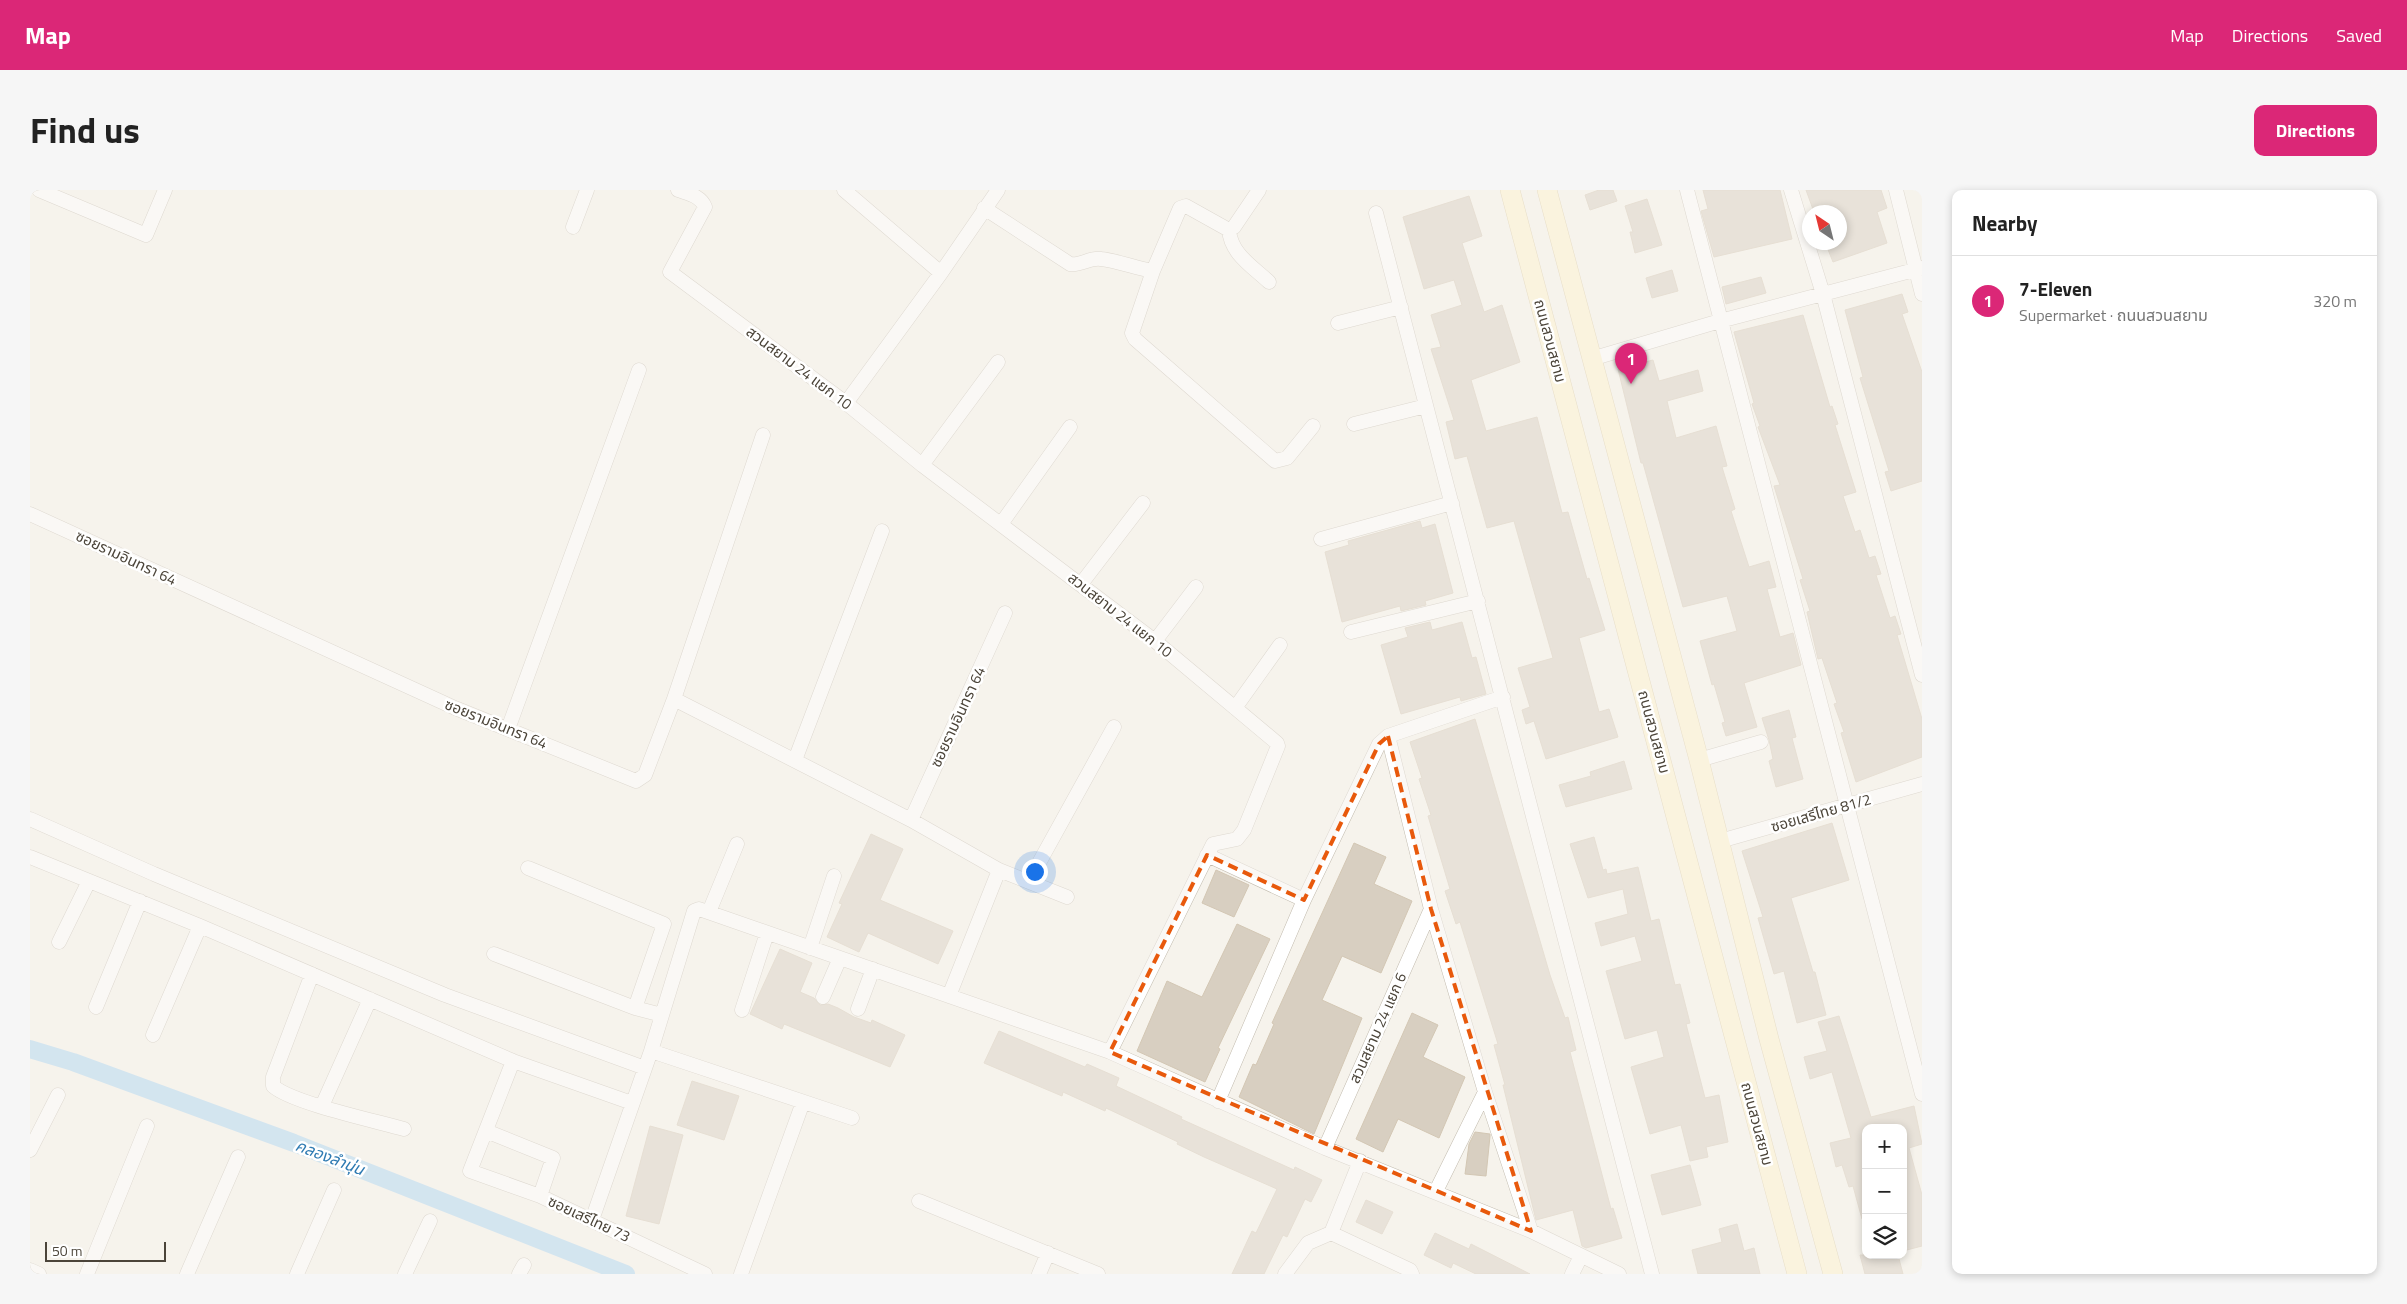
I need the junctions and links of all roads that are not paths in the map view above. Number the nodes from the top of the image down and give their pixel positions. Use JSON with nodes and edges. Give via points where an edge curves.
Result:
{"nodes":[{"id":1,"x":39,"y":190,"type":"edge"},
{"id":2,"x":165,"y":190,"type":"edge"},
{"id":3,"x":587,"y":190,"type":"edge"},
{"id":4,"x":678,"y":190,"type":"edge"},
{"id":5,"x":844,"y":190,"type":"edge"},
{"id":6,"x":998,"y":190,"type":"edge"},
{"id":7,"x":1259,"y":190,"type":"edge"},
{"id":8,"x":1510,"y":190,"type":"edge"},
{"id":9,"x":1547,"y":190,"type":"edge"},
{"id":10,"x":1687,"y":190,"type":"edge"},
{"id":11,"x":1791,"y":190,"type":"edge"},
{"id":12,"x":1896,"y":190,"type":"edge"},
{"id":13,"x":984,"y":208,"type":"junction"},
{"id":14,"x":1376,"y":213,"type":"dead end"},
{"id":15,"x":573,"y":227,"type":"dead end"},
{"id":16,"x":1230,"y":230,"type":"junction"},
{"id":17,"x":1919,"y":269,"type":"edge"},
{"id":18,"x":1153,"y":271,"type":"junction"},
{"id":19,"x":941,"y":273,"type":"junction"},
{"id":20,"x":1270,"y":282,"type":"dead end"},
{"id":21,"x":1822,"y":294,"type":"junction"},
{"id":22,"x":1922,"y":294,"type":"edge"},
{"id":23,"x":1401,"y":307,"type":"junction"},
{"id":24,"x":1720,"y":321,"type":"junction"},
{"id":25,"x":1338,"y":323,"type":"dead end"},
{"id":26,"x":1591,"y":359,"type":"junction"},
{"id":27,"x":998,"y":362,"type":"dead end"},
{"id":28,"x":639,"y":370,"type":"dead end"},
{"id":29,"x":846,"y":403,"type":"junction"},
{"id":30,"x":1426,"y":406,"type":"junction"},
{"id":31,"x":1354,"y":424,"type":"dead end"},
{"id":32,"x":1313,"y":426,"type":"dead end"},
{"id":33,"x":1070,"y":427,"type":"dead end"},
{"id":34,"x":763,"y":435,"type":"dead end"},
{"id":35,"x":922,"y":465,"type":"junction"},
{"id":36,"x":1143,"y":502,"type":"dead end"},
{"id":37,"x":1452,"y":503,"type":"junction"},
{"id":38,"x":30,"y":514,"type":"edge"},
{"id":39,"x":1001,"y":524,"type":"junction"},
{"id":40,"x":882,"y":531,"type":"dead end"},
{"id":41,"x":1321,"y":539,"type":"dead end"},
{"id":42,"x":1081,"y":584,"type":"junction"},
{"id":43,"x":1196,"y":587,"type":"dead end"},
{"id":44,"x":1478,"y":601,"type":"junction"},
{"id":45,"x":1006,"y":613,"type":"dead end"},
{"id":46,"x":1351,"y":632,"type":"dead end"},
{"id":47,"x":1155,"y":641,"type":"junction"},
{"id":48,"x":1280,"y":644,"type":"dead end"},
{"id":49,"x":1922,"y":675,"type":"edge"},
{"id":50,"x":1503,"y":697,"type":"junction"},
{"id":51,"x":674,"y":699,"type":"junction"},
{"id":52,"x":1236,"y":708,"type":"junction"},
{"id":53,"x":1114,"y":727,"type":"dead end"},
{"id":54,"x":508,"y":729,"type":"junction"},
{"id":55,"x":1388,"y":736,"type":"junction"},
{"id":56,"x":1761,"y":742,"type":"dead end"},
{"id":57,"x":795,"y":760,"type":"junction"},
{"id":58,"x":1699,"y":760,"type":"junction"},
{"id":59,"x":1922,"y":784,"type":"edge"},
{"id":60,"x":1846,"y":805,"type":"junction"},
{"id":61,"x":30,"y":819,"type":"edge"},
{"id":62,"x":911,"y":820,"type":"junction"},
{"id":63,"x":1720,"y":842,"type":"junction"},
{"id":64,"x":737,"y":844,"type":"dead end"},
{"id":65,"x":1208,"y":855,"type":"junction"},
{"id":66,"x":30,"y":858,"type":"edge"},
{"id":67,"x":528,"y":868,"type":"dead end"},
{"id":68,"x":999,"y":870,"type":"junction"},
{"id":69,"x":834,"y":876,"type":"dead end"},
{"id":70,"x":88,"y":881,"type":"junction"},
{"id":71,"x":1029,"y":882,"type":"junction"},
{"id":72,"x":1067,"y":897,"type":"dead end"},
{"id":73,"x":1304,"y":900,"type":"junction"},
{"id":74,"x":140,"y":901,"type":"junction"},
{"id":75,"x":1431,"y":909,"type":"junction"},
{"id":76,"x":708,"y":912,"type":"junction"},
{"id":77,"x":200,"y":926,"type":"junction"},
{"id":78,"x":767,"y":933,"type":"junction"},
{"id":79,"x":59,"y":942,"type":"dead end"},
{"id":80,"x":810,"y":948,"type":"junction"},
{"id":81,"x":494,"y":954,"type":"dead end"},
{"id":82,"x":840,"y":958,"type":"junction"},
{"id":83,"x":873,"y":969,"type":"junction"},
{"id":84,"x":312,"y":974,"type":"junction"},
{"id":85,"x":950,"y":996,"type":"junction"},
{"id":86,"x":823,"y":997,"type":"dead end"},
{"id":87,"x":370,"y":999,"type":"junction"},
{"id":88,"x":96,"y":1007,"type":"dead end"},
{"id":89,"x":635,"y":1008,"type":"junction"},
{"id":90,"x":858,"y":1008,"type":"dead end"},
{"id":91,"x":742,"y":1010,"type":"dead end"},
{"id":92,"x":662,"y":1014,"type":"junction"},
{"id":93,"x":153,"y":1035,"type":"dead end"},
{"id":94,"x":1769,"y":1039,"type":"junction"},
{"id":95,"x":1738,"y":1048,"type":"junction"},
{"id":96,"x":1917,"y":1050,"type":"edge"},
{"id":97,"x":650,"y":1051,"type":"junction"},
{"id":98,"x":1110,"y":1052,"type":"junction"},
{"id":99,"x":513,"y":1061,"type":"junction"},
{"id":100,"x":645,"y":1068,"type":"junction"},
{"id":101,"x":1485,"y":1092,"type":"junction"},
{"id":102,"x":1922,"y":1094,"type":"edge"},
{"id":103,"x":58,"y":1095,"type":"dead end"},
{"id":104,"x":1218,"y":1101,"type":"junction"},
{"id":105,"x":803,"y":1102,"type":"junction"},
{"id":106,"x":632,"y":1103,"type":"junction"},
{"id":107,"x":322,"y":1106,"type":"junction"},
{"id":108,"x":852,"y":1118,"type":"dead end"},
{"id":109,"x":147,"y":1126,"type":"dead end"},
{"id":110,"x":404,"y":1128,"type":"dead end"},
{"id":111,"x":486,"y":1131,"type":"junction"},
{"id":112,"x":1325,"y":1148,"type":"junction"},
{"id":113,"x":30,"y":1150,"type":"edge"},
{"id":114,"x":238,"y":1157,"type":"dead end"},
{"id":115,"x":1360,"y":1161,"type":"junction"},
{"id":116,"x":334,"y":1190,"type":"dead end"},
{"id":117,"x":1436,"y":1191,"type":"junction"},
{"id":118,"x":540,"y":1196,"type":"junction"},
{"id":119,"x":919,"y":1201,"type":"dead end"},
{"id":120,"x":592,"y":1220,"type":"junction"},
{"id":121,"x":430,"y":1221,"type":"dead end"},
{"id":122,"x":1531,"y":1231,"type":"junction"},
{"id":123,"x":1331,"y":1233,"type":"junction"},
{"id":124,"x":1048,"y":1253,"type":"junction"},
{"id":125,"x":1581,"y":1256,"type":"junction"},
{"id":126,"x":30,"y":1270,"type":"edge"},
{"id":127,"x":39,"y":1274,"type":"edge"},
{"id":128,"x":87,"y":1274,"type":"edge"},
{"id":129,"x":187,"y":1274,"type":"edge"},
{"id":130,"x":297,"y":1274,"type":"edge"},
{"id":131,"x":405,"y":1274,"type":"edge"},
{"id":132,"x":705,"y":1274,"type":"edge"},
{"id":133,"x":741,"y":1274,"type":"edge"},
{"id":134,"x":1039,"y":1274,"type":"edge"},
{"id":135,"x":1098,"y":1274,"type":"edge"},
{"id":136,"x":1286,"y":1274,"type":"edge"},
{"id":137,"x":1412,"y":1274,"type":"edge"},
{"id":138,"x":1572,"y":1274,"type":"edge"},
{"id":139,"x":1619,"y":1274,"type":"edge"},
{"id":140,"x":1652,"y":1274,"type":"edge"},
{"id":141,"x":1797,"y":1274,"type":"edge"},
{"id":142,"x":1833,"y":1274,"type":"edge"}],
"edges":[{"from":1,"to":2,"type":"street","via":[[146,235]]},
{"from":3,"to":15,"type":"street"},
{"from":4,"to":29,"type":"street","name":"สวนสยาม 24 แยก 10","via":[[697,197],[705,207],[670,272]]},
{"from":5,"to":19,"type":"street"},
{"from":6,"to":13,"type":"street"},
{"from":7,"to":16,"type":"street"},
{"from":8,"to":95,"type":"street","name":"ถนนสวนสยาม"},
{"from":9,"to":26,"type":"street"},
{"from":10,"to":24,"type":"street"},
{"from":11,"to":21,"type":"street"},
{"from":12,"to":17,"type":"street"},
{"from":13,"to":18,"type":"street","via":[[1070,264],[1101,259]]},
{"from":13,"to":19,"type":"street"},
{"from":14,"to":23,"type":"street"},
{"from":16,"to":18,"type":"street","via":[[1183,206]]},
{"from":16,"to":20,"type":"street","via":[[1230,244]]},
{"from":17,"to":21,"type":"street"},
{"from":17,"to":22,"type":"street"},
{"from":18,"to":32,"type":"street","via":[[1133,328],[1135,339],[1275,460],[1287,458]]},
{"from":19,"to":29,"type":"street"},
{"from":21,"to":24,"type":"street"},
{"from":21,"to":49,"type":"street"},
{"from":23,"to":25,"type":"street"},
{"from":23,"to":30,"type":"street"},
{"from":24,"to":26,"type":"street"},
{"from":24,"to":60,"type":"street"},
{"from":26,"to":58,"type":"street"},
{"from":27,"to":35,"type":"street"},
{"from":28,"to":54,"type":"street"},
{"from":29,"to":35,"type":"street","name":"สวนสยาม 24 แยก 10"},
{"from":30,"to":31,"type":"street"},
{"from":30,"to":37,"type":"street"},
{"from":33,"to":39,"type":"street"},
{"from":34,"to":51,"type":"street"},
{"from":35,"to":39,"type":"street","name":"สวนสยาม 24 แยก 10"},
{"from":36,"to":42,"type":"street"},
{"from":37,"to":41,"type":"street"},
{"from":37,"to":44,"type":"street"},
{"from":38,"to":54,"type":"street","name":"ซอยรามอินทรา 64","via":[[455,708]]},
{"from":39,"to":42,"type":"street","name":"สวนสยาม 24 แยก 10"},
{"from":40,"to":57,"type":"street"},
{"from":42,"to":47,"type":"street","name":"สวนสยาม 24 แยก 10"},
{"from":43,"to":47,"type":"street"},
{"from":44,"to":46,"type":"street"},
{"from":44,"to":50,"type":"street"},
{"from":45,"to":62,"type":"street","name":"ซอยรามอินทรา 64"},
{"from":47,"to":52,"type":"street","name":"สวนสยาม 24 แยก 10"},
{"from":48,"to":52,"type":"street"},
{"from":50,"to":55,"type":"street"},
{"from":50,"to":140,"type":"street"},
{"from":51,"to":54,"type":"street","name":"ซอยรามอินทรา 64","via":[[645,775],[636,781]]},
{"from":51,"to":57,"type":"street"},
{"from":52,"to":65,"type":"street","name":"สวนสยาม 24 แยก 10","via":[[1278,746],[1244,830],[1236,839],[1214,843]]},
{"from":53,"to":71,"type":"street"},
{"from":55,"to":73,"type":"street","via":[[1378,744]]},
{"from":55,"to":75,"type":"street"},
{"from":56,"to":58,"type":"street"},
{"from":57,"to":62,"type":"street"},
{"from":58,"to":63,"type":"street"},
{"from":59,"to":60,"type":"street","name":"ซอยเสรีไทย 81/2"},
{"from":60,"to":63,"type":"street","name":"ซอยเสรีไทย 81/2"},
{"from":60,"to":96,"type":"street"},
{"from":61,"to":100,"type":"street","via":[[162,878],[436,991]]},
{"from":62,"to":68,"type":"street"},
{"from":63,"to":94,"type":"street"},
{"from":64,"to":76,"type":"street"},
{"from":65,"to":73,"type":"street"},
{"from":65,"to":98,"type":"street","name":"สวนสยาม 24 แยก 10"},
{"from":66,"to":70,"type":"street"},
{"from":67,"to":89,"type":"street","via":[[664,924]]},
{"from":68,"to":71,"type":"street"},
{"from":68,"to":85,"type":"street"},
{"from":69,"to":80,"type":"street"},
{"from":70,"to":74,"type":"street"},
{"from":70,"to":79,"type":"street"},
{"from":71,"to":72,"type":"street"},
{"from":73,"to":104,"type":"street"},
{"from":74,"to":77,"type":"street"},
{"from":74,"to":88,"type":"street"},
{"from":75,"to":101,"type":"street"},
{"from":75,"to":112,"type":"street","name":"สวนสยาม 24 แยก 6"},
{"from":76,"to":78,"type":"street"},
{"from":76,"to":92,"type":"street","via":[[694,911]]},
{"from":77,"to":84,"type":"street"},
{"from":77,"to":93,"type":"street"},
{"from":78,"to":80,"type":"street"},
{"from":78,"to":91,"type":"street"},
{"from":80,"to":82,"type":"street"},
{"from":81,"to":89,"type":"street"},
{"from":82,"to":83,"type":"street"},
{"from":82,"to":86,"type":"street"},
{"from":83,"to":85,"type":"street"},
{"from":83,"to":90,"type":"street"},
{"from":84,"to":87,"type":"street"},
{"from":84,"to":107,"type":"street","via":[[273,1077],[273,1086],[280,1092]]},
{"from":85,"to":98,"type":"street"},
{"from":87,"to":99,"type":"street"},
{"from":87,"to":107,"type":"street"},
{"from":89,"to":92,"type":"street"},
{"from":92,"to":97,"type":"street"},
{"from":94,"to":95,"type":"street"},
{"from":94,"to":142,"type":"street"},
{"from":95,"to":141,"type":"street","name":"ถนนสวนสยาม"},
{"from":96,"to":102,"type":"street"},
{"from":97,"to":100,"type":"street"},
{"from":97,"to":105,"type":"street"},
{"from":98,"to":104,"type":"street"},
{"from":99,"to":106,"type":"street"},
{"from":99,"to":111,"type":"street"},
{"from":100,"to":106,"type":"street"},
{"from":101,"to":117,"type":"street"},
{"from":101,"to":122,"type":"street"},
{"from":103,"to":113,"type":"street"},
{"from":104,"to":112,"type":"street"},
{"from":105,"to":108,"type":"street"},
{"from":105,"to":133,"type":"street"},
{"from":106,"to":120,"type":"street"},
{"from":107,"to":110,"type":"street"},
{"from":109,"to":128,"type":"street"},
{"from":111,"to":118,"type":"street","via":[[553,1158]]},
{"from":111,"to":118,"type":"street","name":"ซอยเสรีไทย 73","via":[[470,1171]]},
{"from":112,"to":115,"type":"street"},
{"from":114,"to":129,"type":"street"},
{"from":115,"to":117,"type":"street"},
{"from":115,"to":123,"type":"street"},
{"from":116,"to":130,"type":"street"},
{"from":117,"to":122,"type":"street"},
{"from":118,"to":120,"type":"street","name":"ซอยเสรีไทย 73"},
{"from":119,"to":124,"type":"street"},
{"from":120,"to":132,"type":"street","name":"ซอยเสรีไทย 73"},
{"from":121,"to":131,"type":"street"},
{"from":122,"to":125,"type":"street"},
{"from":123,"to":136,"type":"street","via":[[1308,1243]]},
{"from":123,"to":137,"type":"street","via":[[1410,1270]]},
{"from":124,"to":134,"type":"street"},
{"from":124,"to":135,"type":"street"},
{"from":125,"to":138,"type":"street"},
{"from":125,"to":139,"type":"street"},
{"from":126,"to":127,"type":"street"}]}
